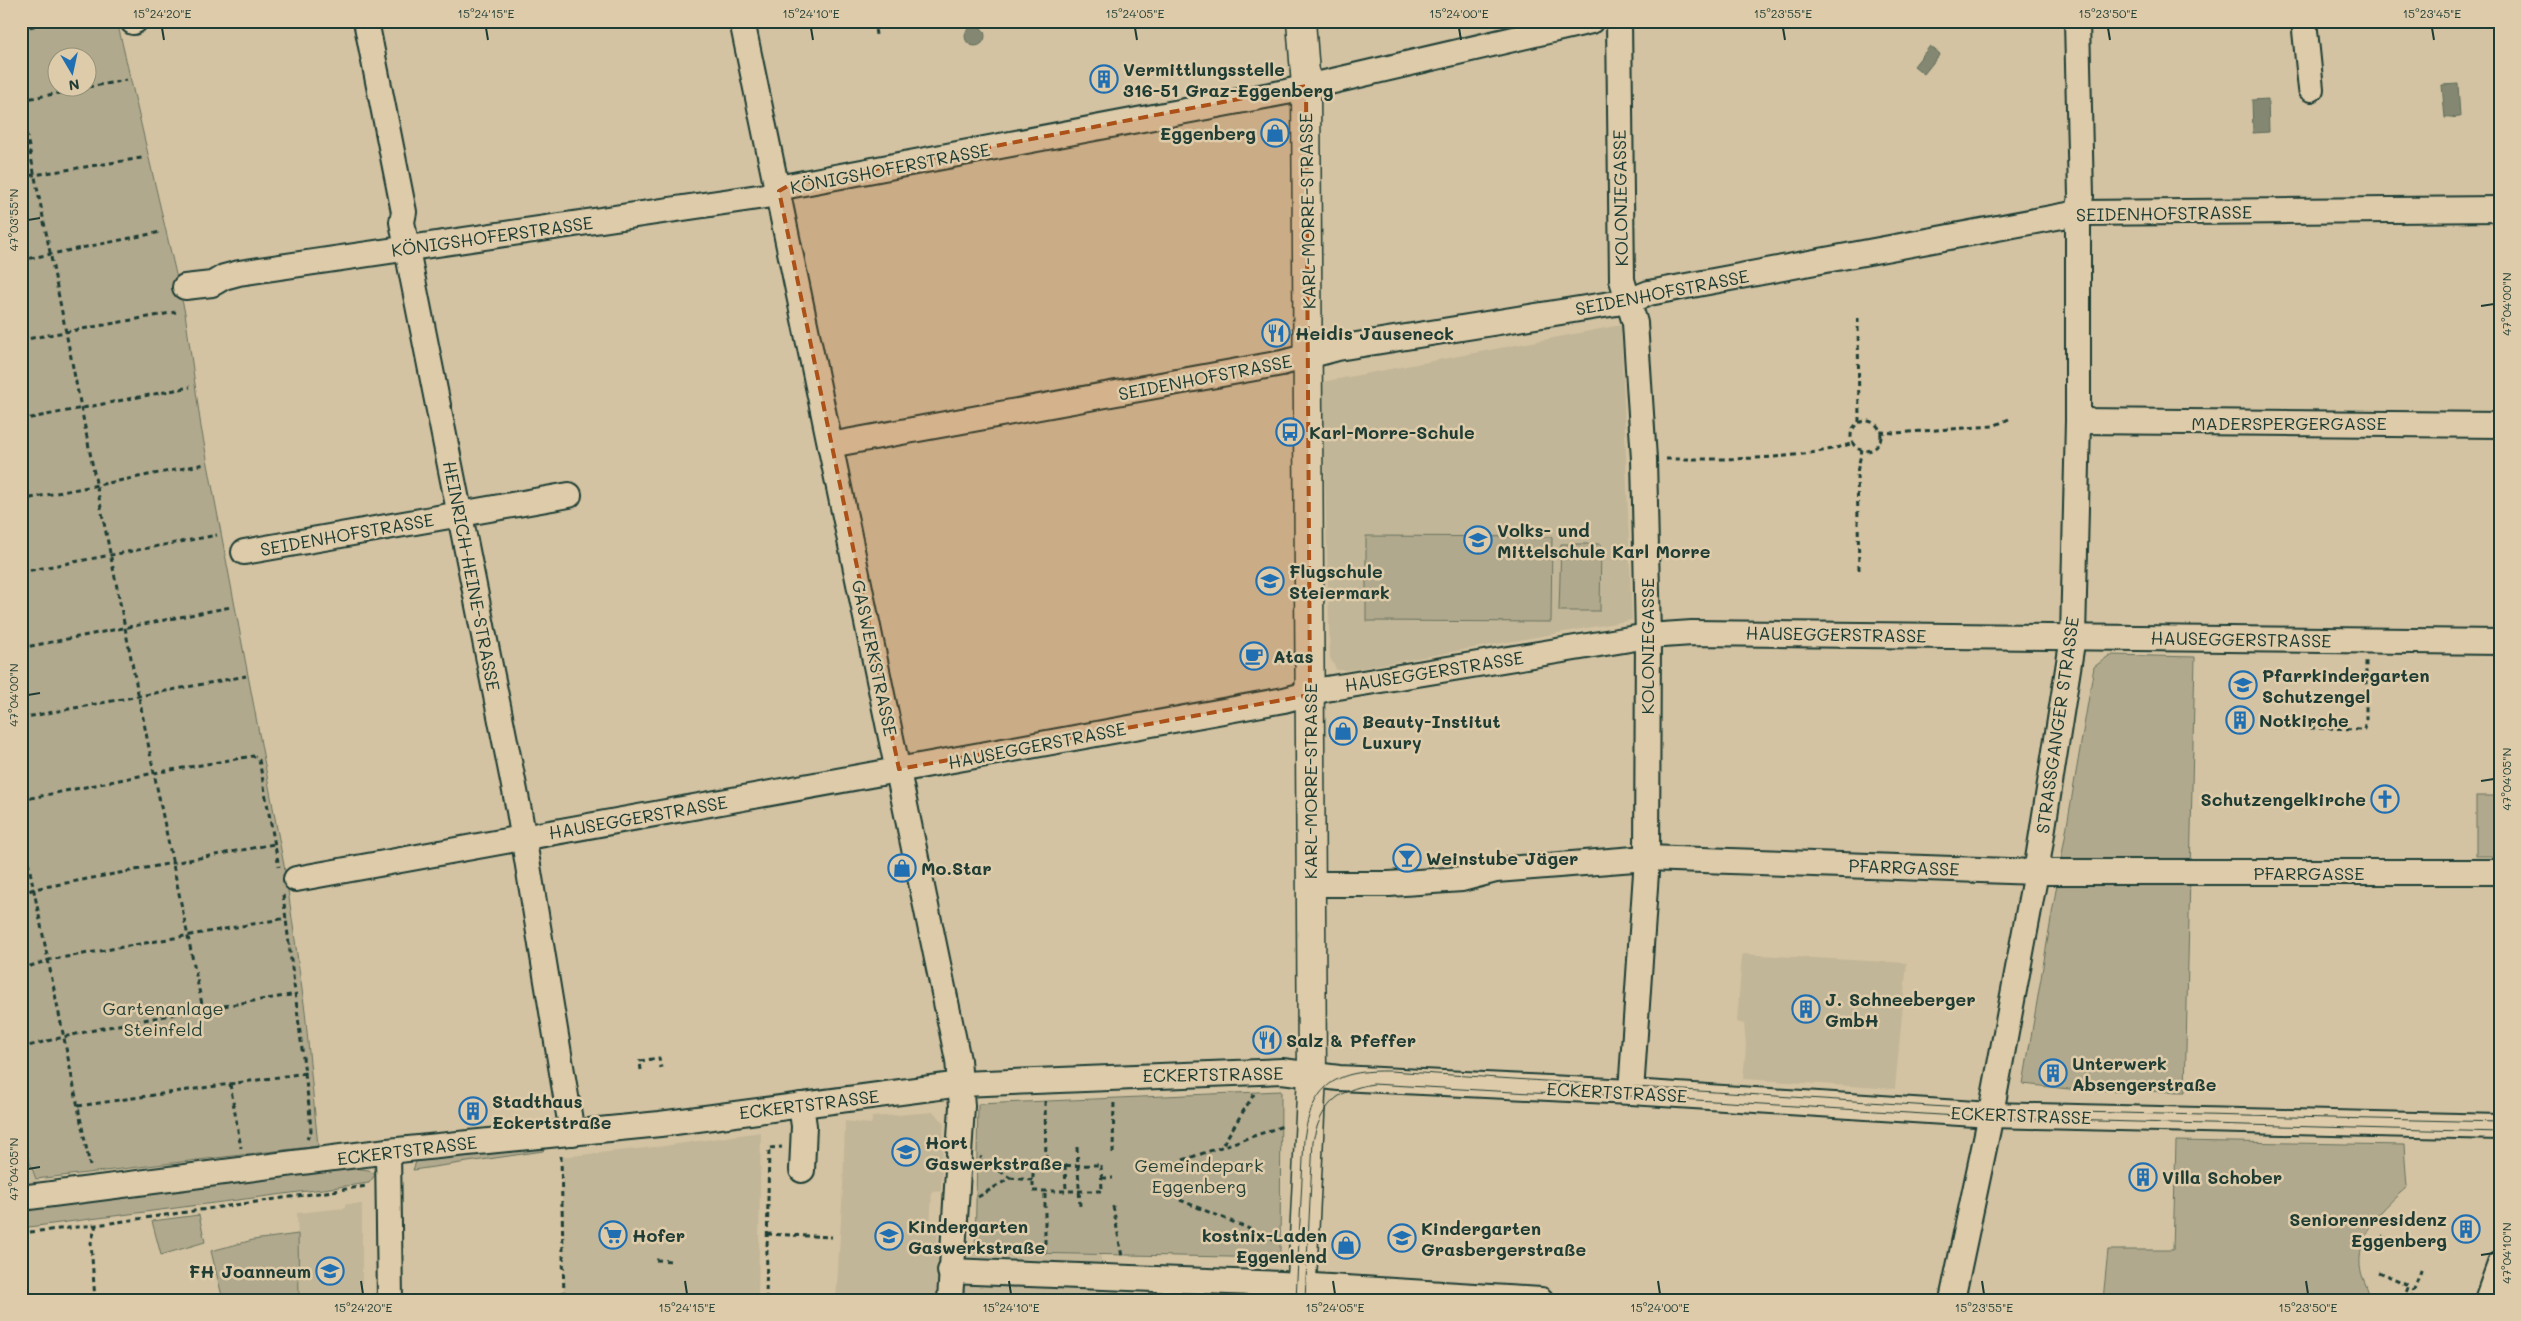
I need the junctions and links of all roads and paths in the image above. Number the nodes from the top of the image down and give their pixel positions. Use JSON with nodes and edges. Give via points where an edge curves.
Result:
{"nodes":[{"id":1,"x":54,"y":21,"type":"edge"},
{"id":2,"x":366,"y":21,"type":"edge"},
{"id":3,"x":742,"y":21,"type":"edge"},
{"id":4,"x":874,"y":21,"type":"edge"},
{"id":5,"x":1301,"y":21,"type":"edge"},
{"id":6,"x":1591,"y":21,"type":"edge"},
{"id":7,"x":1619,"y":21,"type":"edge"},
{"id":8,"x":2077,"y":21,"type":"edge"},
{"id":9,"x":2304,"y":21,"type":"edge"},
{"id":10,"x":21,"y":29,"type":"edge"},
{"id":11,"x":876,"y":35,"type":"dead end"},
{"id":12,"x":127,"y":80,"type":"dead end"},
{"id":13,"x":98,"y":85,"type":"edge"},
{"id":14,"x":1306,"y":86,"type":"junction"},
{"id":15,"x":2311,"y":89,"type":"dead end"},
{"id":16,"x":48,"y":95,"type":"edge"},
{"id":17,"x":21,"y":100,"type":"edge"},
{"id":18,"x":21,"y":107,"type":"edge"},
{"id":19,"x":142,"y":158,"type":"dead end"},
{"id":20,"x":35,"y":175,"type":"junction"},
{"id":21,"x":21,"y":177,"type":"edge"},
{"id":22,"x":779,"y":191,"type":"junction"},
{"id":23,"x":2500,"y":209,"type":"edge"},
{"id":24,"x":2078,"y":213,"type":"junction"},
{"id":25,"x":161,"y":232,"type":"dead end"},
{"id":26,"x":407,"y":248,"type":"junction"},
{"id":27,"x":51,"y":254,"type":"junction"},
{"id":28,"x":21,"y":260,"type":"edge"},
{"id":29,"x":185,"y":287,"type":"dead end"},
{"id":30,"x":1629,"y":301,"type":"junction"},
{"id":31,"x":176,"y":312,"type":"dead end"},
{"id":32,"x":1858,"y":318,"type":"dead end"},
{"id":33,"x":66,"y":332,"type":"junction"},
{"id":34,"x":21,"y":340,"type":"edge"},
{"id":35,"x":1308,"y":355,"type":"junction"},
{"id":36,"x":190,"y":387,"type":"dead end"},
{"id":37,"x":81,"y":408,"type":"junction"},
{"id":38,"x":2009,"y":419,"type":"dead end"},
{"id":39,"x":21,"y":420,"type":"edge"},
{"id":40,"x":2078,"y":421,"type":"junction"},
{"id":41,"x":1859,"y":422,"type":"junction"},
{"id":42,"x":2500,"y":424,"type":"edge"},
{"id":43,"x":1880,"y":432,"type":"junction"},
{"id":44,"x":1853,"y":443,"type":"junction"},
{"id":45,"x":830,"y":445,"type":"junction"},
{"id":46,"x":1862,"y":450,"type":"junction"},
{"id":47,"x":1658,"y":459,"type":"dead end"},
{"id":48,"x":205,"y":464,"type":"dead end"},
{"id":49,"x":96,"y":485,"type":"junction"},
{"id":50,"x":569,"y":495,"type":"dead end"},
{"id":51,"x":21,"y":500,"type":"edge"},
{"id":52,"x":459,"y":514,"type":"junction"},
{"id":53,"x":217,"y":535,"type":"dead end"},
{"id":54,"x":244,"y":552,"type":"dead end"},
{"id":55,"x":110,"y":555,"type":"junction"},
{"id":56,"x":1860,"y":570,"type":"dead end"},
{"id":57,"x":21,"y":572,"type":"edge"},
{"id":58,"x":231,"y":606,"type":"dead end"},
{"id":59,"x":124,"y":626,"type":"junction"},
{"id":60,"x":1648,"y":636,"type":"junction"},
{"id":61,"x":2073,"y":637,"type":"junction"},
{"id":62,"x":2366,"y":640,"type":"junction"},
{"id":63,"x":2500,"y":642,"type":"edge"},
{"id":64,"x":21,"y":648,"type":"edge"},
{"id":65,"x":246,"y":676,"type":"dead end"},
{"id":66,"x":1310,"y":695,"type":"junction"},
{"id":67,"x":139,"y":697,"type":"junction"},
{"id":68,"x":21,"y":718,"type":"edge"},
{"id":69,"x":2265,"y":726,"type":"dead end"},
{"id":70,"x":899,"y":769,"type":"junction"},
{"id":71,"x":154,"y":772,"type":"junction"},
{"id":72,"x":21,"y":800,"type":"edge"},
{"id":73,"x":21,"y":827,"type":"edge"},
{"id":74,"x":524,"y":838,"type":"junction"},
{"id":75,"x":274,"y":844,"type":"junction"},
{"id":76,"x":1647,"y":858,"type":"junction"},
{"id":77,"x":172,"y":862,"type":"junction"},
{"id":78,"x":2036,"y":872,"type":"junction"},
{"id":79,"x":2500,"y":872,"type":"edge"},
{"id":80,"x":286,"y":881,"type":"junction"},
{"id":81,"x":1310,"y":884,"type":"junction"},
{"id":82,"x":34,"y":889,"type":"junction"},
{"id":83,"x":21,"y":894,"type":"edge"},
{"id":84,"x":287,"y":918,"type":"junction"},
{"id":85,"x":188,"y":936,"type":"junction"},
{"id":86,"x":48,"y":960,"type":"junction"},
{"id":87,"x":21,"y":970,"type":"edge"},
{"id":88,"x":297,"y":994,"type":"junction"},
{"id":89,"x":203,"y":1009,"type":"junction"},
{"id":90,"x":64,"y":1036,"type":"junction"},
{"id":91,"x":21,"y":1048,"type":"edge"},
{"id":92,"x":661,"y":1068,"type":"dead end"},
{"id":93,"x":641,"y":1070,"type":"dead end"},
{"id":94,"x":306,"y":1073,"type":"junction"},
{"id":95,"x":1312,"y":1075,"type":"junction"},
{"id":96,"x":230,"y":1084,"type":"junction"},
{"id":97,"x":961,"y":1084,"type":"junction"},
{"id":98,"x":1256,"y":1091,"type":"dead end"},
{"id":99,"x":1632,"y":1092,"type":"junction"},
{"id":100,"x":1115,"y":1095,"type":"dead end"},
{"id":101,"x":1045,"y":1097,"type":"dead end"},
{"id":102,"x":801,"y":1105,"type":"junction"},
{"id":103,"x":78,"y":1106,"type":"junction"},
{"id":104,"x":1991,"y":1115,"type":"junction"},
{"id":105,"x":1283,"y":1126,"type":"dead end"},
{"id":106,"x":2500,"y":1127,"type":"edge"},
{"id":107,"x":563,"y":1133,"type":"junction"},
{"id":108,"x":298,"y":1141,"type":"dead end"},
{"id":109,"x":803,"y":1145,"type":"junction"},
{"id":110,"x":1223,"y":1145,"type":"junction"},
{"id":111,"x":250,"y":1147,"type":"dead end"},
{"id":112,"x":1077,"y":1147,"type":"dead end"},
{"id":113,"x":241,"y":1149,"type":"junction"},
{"id":114,"x":232,"y":1150,"type":"dead end"},
{"id":115,"x":388,"y":1151,"type":"junction"},
{"id":116,"x":974,"y":1152,"type":"dead end"},
{"id":117,"x":1113,"y":1153,"type":"dead end"},
{"id":118,"x":561,"y":1157,"type":"dead end"},
{"id":119,"x":1182,"y":1160,"type":"dead end"},
{"id":120,"x":100,"y":1165,"type":"dead end"},
{"id":121,"x":1046,"y":1165,"type":"junction"},
{"id":122,"x":1066,"y":1165,"type":"junction"},
{"id":123,"x":1079,"y":1165,"type":"junction"},
{"id":124,"x":90,"y":1166,"type":"junction"},
{"id":125,"x":81,"y":1168,"type":"dead end"},
{"id":126,"x":802,"y":1170,"type":"dead end"},
{"id":127,"x":1010,"y":1178,"type":"junction"},
{"id":128,"x":1102,"y":1178,"type":"junction"},
{"id":129,"x":1113,"y":1178,"type":"dead end"},
{"id":130,"x":390,"y":1180,"type":"junction"},
{"id":131,"x":1033,"y":1180,"type":"junction"},
{"id":132,"x":1045,"y":1191,"type":"junction"},
{"id":133,"x":1066,"y":1191,"type":"junction"},
{"id":134,"x":1080,"y":1191,"type":"junction"},
{"id":135,"x":21,"y":1198,"type":"edge"},
{"id":136,"x":974,"y":1200,"type":"dead end"},
{"id":137,"x":1180,"y":1200,"type":"dead end"},
{"id":138,"x":1113,"y":1206,"type":"dead end"},
{"id":139,"x":1080,"y":1207,"type":"dead end"},
{"id":140,"x":96,"y":1225,"type":"junction"},
{"id":141,"x":21,"y":1233,"type":"edge"},
{"id":142,"x":767,"y":1234,"type":"junction"},
{"id":143,"x":832,"y":1237,"type":"dead end"},
{"id":144,"x":2382,"y":1237,"type":"dead end"},
{"id":145,"x":1282,"y":1243,"type":"dead end"},
{"id":146,"x":2401,"y":1244,"type":"dead end"},
{"id":147,"x":1044,"y":1259,"type":"dead end"},
{"id":148,"x":656,"y":1260,"type":"dead end"},
{"id":149,"x":672,"y":1261,"type":"dead end"},
{"id":150,"x":1123,"y":1262,"type":"dead end"},
{"id":151,"x":2500,"y":1264,"type":"edge"},
{"id":152,"x":2422,"y":1268,"type":"dead end"},
{"id":153,"x":950,"y":1271,"type":"junction"},
{"id":154,"x":2378,"y":1272,"type":"dead end"},
{"id":155,"x":1302,"y":1293,"type":"edge"},
{"id":156,"x":95,"y":1300,"type":"edge"},
{"id":157,"x":390,"y":1300,"type":"edge"},
{"id":158,"x":564,"y":1300,"type":"edge"},
{"id":159,"x":766,"y":1300,"type":"edge"},
{"id":160,"x":950,"y":1300,"type":"edge"},
{"id":161,"x":1541,"y":1300,"type":"edge"},
{"id":162,"x":1952,"y":1300,"type":"edge"},
{"id":163,"x":2403,"y":1300,"type":"edge"},
{"id":164,"x":2410,"y":1300,"type":"edge"},
{"id":165,"x":2487,"y":1300,"type":"edge"}],
"edges":[{"from":1,"to":10,"type":"path"},
{"from":2,"to":26,"type":"street","name":"HEINRICH-HEINE-STRASSE","via":[[404,212],[402,222]]},
{"from":3,"to":22,"type":"street","name":"GASWERKSTRASSE"},
{"from":4,"to":11,"type":"path"},
{"from":5,"to":14,"type":"main road","name":"KARL-MORRE-STRASSE"},
{"from":6,"to":14,"type":"street","name":"KÖNIGSHOFERSTRASSE"},
{"from":7,"to":30,"type":"street","name":"KOLONIEGASSE","via":[[1622,280]]},
{"from":8,"to":24,"type":"street","name":"STRASSGANGER STRASSE","via":[[2081,196]]},
{"from":9,"to":15,"type":"street"},
{"from":12,"to":13,"type":"path"},
{"from":14,"to":22,"type":"street","name":"KÖNIGSHOFERSTRASSE","via":[[788,186]]},
{"from":14,"to":35,"type":"main road","name":"KARL-MORRE-STRASSE"},
{"from":16,"to":17,"type":"path"},
{"from":18,"to":20,"type":"path"},
{"from":19,"to":20,"type":"path"},
{"from":20,"to":21,"type":"path"},
{"from":20,"to":27,"type":"path"},
{"from":22,"to":26,"type":"street","name":"KÖNIGSHOFERSTRASSE"},
{"from":22,"to":45,"type":"street","name":"GASWERKSTRASSE"},
{"from":23,"to":24,"type":"street","name":"SEIDENHOFSTRASSE"},
{"from":24,"to":30,"type":"street","name":"SEIDENHOFSTRASSE","via":[[1649,293]]},
{"from":24,"to":40,"type":"street","name":"STRASSGANGER STRASSE"},
{"from":25,"to":27,"type":"path"},
{"from":26,"to":29,"type":"street","name":"KÖNIGSHOFERSTRASSE","via":[[238,273],[212,284]]},
{"from":26,"to":52,"type":"street","name":"HEINRICH-HEINE-STRASSE"},
{"from":27,"to":28,"type":"path"},
{"from":27,"to":33,"type":"path"},
{"from":30,"to":35,"type":"street","name":"SEIDENHOFSTRASSE"},
{"from":30,"to":60,"type":"street","name":"KOLONIEGASSE","via":[[1635,323],[1644,459]]},
{"from":31,"to":33,"type":"path"},
{"from":32,"to":41,"type":"path"},
{"from":33,"to":34,"type":"path"},
{"from":33,"to":37,"type":"path"},
{"from":35,"to":45,"type":"street","name":"SEIDENHOFSTRASSE","via":[[1282,364]]},
{"from":35,"to":66,"type":"main road","name":"KARL-MORRE-STRASSE"},
{"from":36,"to":37,"type":"path"},
{"from":37,"to":39,"type":"path"},
{"from":37,"to":49,"type":"path"},
{"from":38,"to":43,"type":"path","via":[[1994,426]]},
{"from":40,"to":42,"type":"street","name":"MADERSPERGERGASSE"},
{"from":40,"to":61,"type":"street","name":"STRASSGANGER STRASSE"},
{"from":41,"to":43,"type":"path","via":[[1870,422]]},
{"from":41,"to":44,"type":"path","via":[[1852,432]]},
{"from":43,"to":46,"type":"path","via":[[1877,444]]},
{"from":44,"to":46,"type":"path"},
{"from":44,"to":47,"type":"path","via":[[1828,452]]},
{"from":45,"to":70,"type":"street","name":"GASWERKSTRASSE"},
{"from":46,"to":56,"type":"path","via":[[1857,472]]},
{"from":48,"to":49,"type":"path"},
{"from":49,"to":51,"type":"path"},
{"from":49,"to":55,"type":"path"},
{"from":50,"to":52,"type":"street","name":"SEIDENHOFSTRASSE"},
{"from":52,"to":54,"type":"street","name":"SEIDENHOFSTRASSE"},
{"from":52,"to":74,"type":"street","name":"HEINRICH-HEINE-STRASSE"},
{"from":53,"to":55,"type":"path"},
{"from":55,"to":57,"type":"path"},
{"from":55,"to":59,"type":"path"},
{"from":58,"to":59,"type":"path"},
{"from":59,"to":64,"type":"path"},
{"from":59,"to":67,"type":"path"},
{"from":60,"to":61,"type":"street","name":"HAUSEGGERSTRASSE","via":[[1692,633]]},
{"from":60,"to":66,"type":"street","name":"HAUSEGGERSTRASSE","via":[[1326,689]]},
{"from":60,"to":76,"type":"street","name":"KOLONIEGASSE"},
{"from":61,"to":62,"type":"street","name":"HAUSEGGERSTRASSE"},
{"from":61,"to":78,"type":"street","name":"STRASSGANGER STRASSE"},
{"from":62,"to":63,"type":"street","name":"HAUSEGGERSTRASSE"},
{"from":62,"to":69,"type":"path","via":[[2364,729]]},
{"from":65,"to":67,"type":"path"},
{"from":66,"to":70,"type":"street","name":"HAUSEGGERSTRASSE"},
{"from":66,"to":81,"type":"main road","name":"KARL-MORRE-STRASSE"},
{"from":67,"to":68,"type":"path"},
{"from":67,"to":71,"type":"path"},
{"from":70,"to":74,"type":"street","name":"HAUSEGGERSTRASSE"},
{"from":70,"to":97,"type":"street","name":"GASWERKSTRASSE"},
{"from":71,"to":72,"type":"path"},
{"from":71,"to":75,"type":"path","via":[[253,756],[259,760]]},
{"from":71,"to":77,"type":"path"},
{"from":73,"to":82,"type":"path"},
{"from":74,"to":80,"type":"street","name":"HAUSEGGERSTRASSE"},
{"from":74,"to":107,"type":"street","name":"HEINRICH-HEINE-STRASSE"},
{"from":75,"to":77,"type":"path"},
{"from":75,"to":80,"type":"path"},
{"from":76,"to":78,"type":"street","name":"PFARRGASSE"},
{"from":76,"to":81,"type":"street","name":"PFARRGASSE","via":[[1496,870],[1462,879],[1389,884]]},
{"from":76,"to":99,"type":"street","name":"KOLONIEGASSE"},
{"from":77,"to":82,"type":"path"},
{"from":77,"to":85,"type":"path"},
{"from":78,"to":79,"type":"street","name":"PFARRGASSE"},
{"from":78,"to":104,"type":"street","name":"STRASSGANGER STRASSE"},
{"from":80,"to":84,"type":"path"},
{"from":81,"to":95,"type":"main road","name":"KARL-MORRE-STRASSE"},
{"from":82,"to":83,"type":"path"},
{"from":82,"to":86,"type":"path"},
{"from":84,"to":85,"type":"path"},
{"from":84,"to":88,"type":"path"},
{"from":85,"to":86,"type":"path"},
{"from":85,"to":89,"type":"path"},
{"from":86,"to":87,"type":"path"},
{"from":86,"to":90,"type":"path"},
{"from":88,"to":89,"type":"path"},
{"from":88,"to":94,"type":"path"},
{"from":89,"to":90,"type":"path"},
{"from":90,"to":91,"type":"path"},
{"from":90,"to":103,"type":"path"},
{"from":92,"to":93,"type":"path","via":[[659,1058],[640,1061]]},
{"from":94,"to":96,"type":"path"},
{"from":94,"to":108,"type":"path","via":[[311,1131],[307,1140]]},
{"from":95,"to":97,"type":"street","name":"ECKERTSTRASSE","via":[[1282,1070]]},
{"from":95,"to":99,"type":"street","name":"ECKERTSTRASSE"},
{"from":95,"to":155,"type":"main road","name":"KARL-MORRE-STRASSE"},
{"from":96,"to":103,"type":"path"},
{"from":96,"to":113,"type":"path"},
{"from":97,"to":102,"type":"street","name":"ECKERTSTRASSE"},
{"from":97,"to":153,"type":"street","name":"GASWERKSTRASSE"},
{"from":98,"to":110,"type":"path"},
{"from":99,"to":104,"type":"street","name":"ECKERTSTRASSE"},
{"from":100,"to":117,"type":"path"},
{"from":101,"to":121,"type":"path"},
{"from":102,"to":107,"type":"street","name":"ECKERTSTRASSE"},
{"from":102,"to":109,"type":"street"},
{"from":103,"to":124,"type":"path"},
{"from":104,"to":106,"type":"street","name":"ECKERTSTRASSE"},
{"from":104,"to":162,"type":"street","name":"STRASSGANGER STRASSE"},
{"from":105,"to":110,"type":"path"},
{"from":107,"to":115,"type":"street","name":"ECKERTSTRASSE"},
{"from":109,"to":126,"type":"street"},
{"from":109,"to":142,"type":"path","via":[[769,1148]]},
{"from":110,"to":119,"type":"path"},
{"from":111,"to":113,"type":"path"},
{"from":112,"to":123,"type":"path"},
{"from":113,"to":114,"type":"path"},
{"from":115,"to":130,"type":"street"},
{"from":115,"to":135,"type":"street","name":"ECKERTSTRASSE"},
{"from":116,"to":127,"type":"path"},
{"from":118,"to":158,"type":"path"},
{"from":120,"to":124,"type":"path"},
{"from":121,"to":122,"type":"path"},
{"from":121,"to":131,"type":"path","via":[[1033,1166]]},
{"from":122,"to":123,"type":"path"},
{"from":122,"to":133,"type":"path"},
{"from":123,"to":128,"type":"path","via":[[1101,1165]]},
{"from":123,"to":134,"type":"path"},
{"from":124,"to":125,"type":"path"},
{"from":127,"to":131,"type":"path"},
{"from":127,"to":136,"type":"path"},
{"from":128,"to":129,"type":"path"},
{"from":128,"to":134,"type":"path","via":[[1102,1191]]},
{"from":130,"to":140,"type":"path"},
{"from":130,"to":157,"type":"street"},
{"from":131,"to":132,"type":"path","via":[[1033,1191]]},
{"from":132,"to":133,"type":"path"},
{"from":132,"to":147,"type":"path"},
{"from":133,"to":134,"type":"path"},
{"from":134,"to":139,"type":"path"},
{"from":137,"to":145,"type":"path"},
{"from":138,"to":150,"type":"path"},
{"from":140,"to":141,"type":"path"},
{"from":140,"to":156,"type":"path","via":[[91,1243]]},
{"from":142,"to":143,"type":"path"},
{"from":142,"to":159,"type":"path"},
{"from":144,"to":146,"type":"path"},
{"from":148,"to":149,"type":"path"},
{"from":151,"to":165,"type":"street"},
{"from":152,"to":164,"type":"path"},
{"from":153,"to":155,"type":"street"},
{"from":153,"to":160,"type":"street","name":"GASWERKSTRASSE"},
{"from":154,"to":163,"type":"path","via":[[2409,1285]]},
{"from":155,"to":161,"type":"street"}]}
